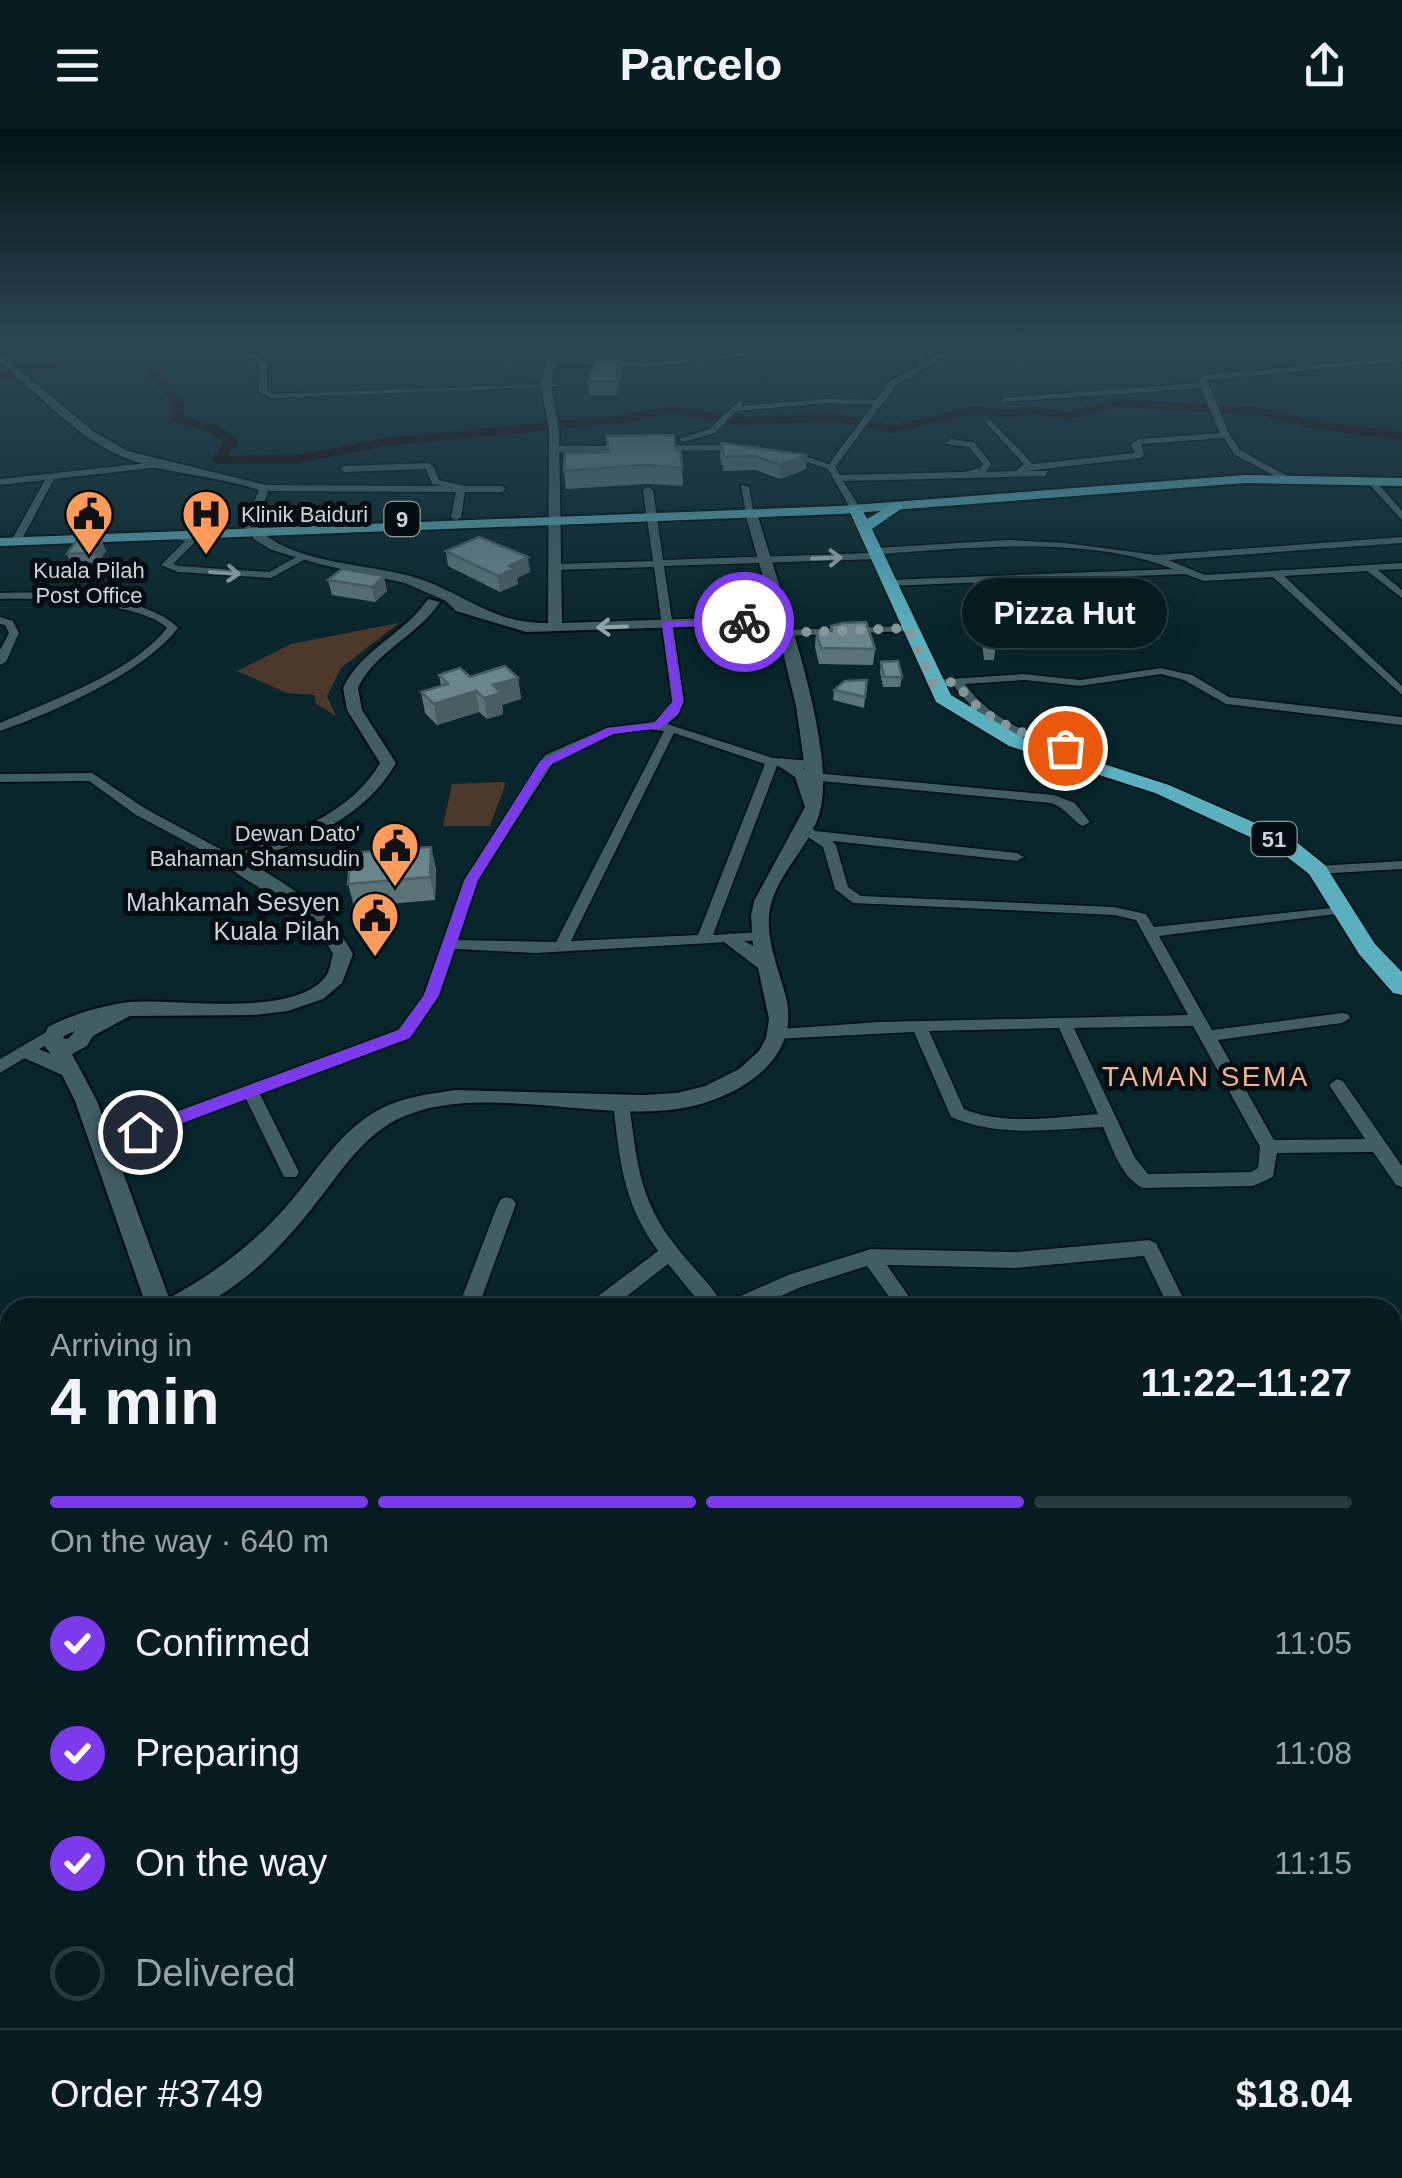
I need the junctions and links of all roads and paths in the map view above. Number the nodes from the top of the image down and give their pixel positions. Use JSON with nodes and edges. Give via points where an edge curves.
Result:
{"nodes":[{"id":1,"x":98,"y":439,"type":"edge"},
{"id":2,"x":553,"y":439,"type":"edge"},
{"id":3,"x":690,"y":439,"type":"edge"},
{"id":4,"x":849,"y":439,"type":"edge"},
{"id":5,"x":1005,"y":439,"type":"edge"},
{"id":6,"x":1175,"y":439,"type":"edge"},
{"id":7,"x":1229,"y":439,"type":"edge"},
{"id":8,"x":950,"y":442,"type":"dead end"},
{"id":9,"x":678,"y":446,"type":"junction"},
{"id":10,"x":748,"y":448,"type":"edge"},
{"id":11,"x":554,"y":449,"type":"junction"},
{"id":12,"x":780,"y":452,"type":"edge"},
{"id":13,"x":157,"y":465,"type":"junction"},
{"id":14,"x":1030,"y":466,"type":"junction"},
{"id":15,"x":830,"y":467,"type":"junction"},
{"id":16,"x":344,"y":469,"type":"dead end"},
{"id":17,"x":1099,"y":469,"type":"dead end"},
{"id":18,"x":996,"y":476,"type":"junction"},
{"id":19,"x":939,"y":477,"type":"junction"},
{"id":20,"x":50,"y":478,"type":"junction"},
{"id":21,"x":841,"y":478,"type":"junction"},
{"id":22,"x":1286,"y":479,"type":"junction"},
{"id":23,"x":1371,"y":481,"type":"junction"},
{"id":24,"x":0,"y":482,"type":"edge"},
{"id":25,"x":1402,"y":482,"type":"edge"},
{"id":26,"x":744,"y":486,"type":"dead end"},
{"id":27,"x":266,"y":488,"type":"junction"},
{"id":28,"x":501,"y":489,"type":"dead end"},
{"id":29,"x":648,"y":490,"type":"dead end"},
{"id":30,"x":460,"y":491,"type":"junction"},
{"id":31,"x":896,"y":506,"type":"junction"},
{"id":32,"x":855,"y":508,"type":"junction"},
{"id":33,"x":751,"y":510,"type":"junction"},
{"id":34,"x":651,"y":514,"type":"junction"},
{"id":35,"x":554,"y":516,"type":"junction"},
{"id":36,"x":1402,"y":516,"type":"edge"},
{"id":37,"x":456,"y":517,"type":"junction"},
{"id":38,"x":253,"y":523,"type":"junction"},
{"id":39,"x":319,"y":528,"type":"junction"},
{"id":40,"x":864,"y":528,"type":"junction"},
{"id":41,"x":112,"y":537,"type":"junction"},
{"id":42,"x":193,"y":537,"type":"junction"},
{"id":43,"x":1402,"y":540,"type":"edge"},
{"id":44,"x":16,"y":541,"type":"junction"},
{"id":45,"x":0,"y":542,"type":"edge"},
{"id":46,"x":278,"y":546,"type":"junction"},
{"id":47,"x":875,"y":553,"type":"junction"},
{"id":48,"x":306,"y":556,"type":"junction"},
{"id":49,"x":1158,"y":558,"type":"junction"},
{"id":50,"x":763,"y":560,"type":"junction"},
{"id":51,"x":658,"y":564,"type":"junction"},
{"id":52,"x":1402,"y":566,"type":"edge"},
{"id":53,"x":554,"y":567,"type":"junction"},
{"id":54,"x":1368,"y":567,"type":"junction"},
{"id":55,"x":1182,"y":572,"type":"junction"},
{"id":56,"x":1276,"y":574,"type":"junction"},
{"id":57,"x":888,"y":583,"type":"junction"},
{"id":58,"x":429,"y":595,"type":"junction"},
{"id":59,"x":1402,"y":595,"type":"edge"},
{"id":60,"x":0,"y":596,"type":"edge"},
{"id":61,"x":0,"y":620,"type":"edge"},
{"id":62,"x":665,"y":624,"type":"junction"},
{"id":63,"x":781,"y":627,"type":"junction"},
{"id":64,"x":908,"y":628,"type":"junction"},
{"id":65,"x":554,"y":629,"type":"junction"},
{"id":66,"x":0,"y":662,"type":"edge"},
{"id":67,"x":957,"y":682,"type":"junction"},
{"id":68,"x":933,"y":683,"type":"junction"},
{"id":69,"x":1402,"y":692,"type":"edge"},
{"id":70,"x":1402,"y":721,"type":"edge"},
{"id":71,"x":0,"y":727,"type":"edge"},
{"id":72,"x":664,"y":727,"type":"junction"},
{"id":73,"x":808,"y":732,"type":"junction"},
{"id":74,"x":778,"y":762,"type":"junction"},
{"id":75,"x":1091,"y":766,"type":"junction"},
{"id":76,"x":814,"y":771,"type":"junction"},
{"id":77,"x":0,"y":778,"type":"edge"},
{"id":78,"x":812,"y":811,"type":"junction"},
{"id":79,"x":1084,"y":822,"type":"dead end"},
{"id":80,"x":809,"y":832,"type":"junction"},
{"id":81,"x":281,"y":841,"type":"junction"},
{"id":82,"x":1018,"y":857,"type":"dead end"},
{"id":83,"x":232,"y":858,"type":"junction"},
{"id":84,"x":1402,"y":865,"type":"edge"},
{"id":85,"x":1316,"y":870,"type":"junction"},
{"id":86,"x":266,"y":871,"type":"junction"},
{"id":87,"x":1344,"y":910,"type":"junction"},
{"id":88,"x":760,"y":927,"type":"junction"},
{"id":89,"x":1153,"y":932,"type":"junction"},
{"id":90,"x":728,"y":940,"type":"junction"},
{"id":91,"x":702,"y":941,"type":"junction"},
{"id":92,"x":451,"y":944,"type":"junction"},
{"id":93,"x":562,"y":947,"type":"junction"},
{"id":94,"x":768,"y":965,"type":"junction"},
{"id":95,"x":1402,"y":987,"type":"edge"},
{"id":96,"x":1342,"y":1018,"type":"dead end"},
{"id":97,"x":1199,"y":1020,"type":"junction"},
{"id":98,"x":1066,"y":1025,"type":"junction"},
{"id":99,"x":919,"y":1026,"type":"junction"},
{"id":100,"x":780,"y":1035,"type":"junction"},
{"id":101,"x":1208,"y":1036,"type":"junction"},
{"id":102,"x":67,"y":1038,"type":"junction"},
{"id":103,"x":31,"y":1053,"type":"junction"},
{"id":104,"x":3,"y":1064,"type":"edge"},
{"id":105,"x":75,"y":1076,"type":"junction"},
{"id":106,"x":1337,"y":1085,"type":"dead end"},
{"id":107,"x":251,"y":1092,"type":"junction"},
{"id":108,"x":621,"y":1103,"type":"junction"},
{"id":109,"x":1109,"y":1120,"type":"junction"},
{"id":110,"x":1379,"y":1145,"type":"junction"},
{"id":111,"x":103,"y":1146,"type":"junction"},
{"id":112,"x":1269,"y":1148,"type":"junction"},
{"id":113,"x":290,"y":1172,"type":"dead end"},
{"id":114,"x":1402,"y":1180,"type":"edge"},
{"id":115,"x":506,"y":1204,"type":"dead end"},
{"id":116,"x":670,"y":1252,"type":"junction"},
{"id":117,"x":871,"y":1257,"type":"junction"},
{"id":118,"x":156,"y":1298,"type":"edge"},
{"id":119,"x":191,"y":1298,"type":"edge"},
{"id":120,"x":472,"y":1298,"type":"edge"},
{"id":121,"x":610,"y":1298,"type":"edge"},
{"id":122,"x":708,"y":1298,"type":"edge"},
{"id":123,"x":761,"y":1298,"type":"edge"},
{"id":124,"x":901,"y":1298,"type":"edge"},
{"id":125,"x":1174,"y":1298,"type":"edge"}],
"edges":[{"from":1,"to":13,"type":"street"},
{"from":2,"to":11,"type":"street"},
{"from":3,"to":9,"type":"street"},
{"from":4,"to":15,"type":"street"},
{"from":5,"to":14,"type":"street"},
{"from":6,"to":14,"type":"street","via":[[1137,442],[1140,456]]},
{"from":7,"to":22,"type":"street","via":[[1237,452]]},
{"from":8,"to":19,"type":"street","via":[[972,446],[987,466]]},
{"from":9,"to":10,"type":"street"},
{"from":9,"to":11,"type":"street"},
{"from":11,"to":35,"type":"street"},
{"from":12,"to":15,"type":"street"},
{"from":13,"to":20,"type":"street"},
{"from":13,"to":27,"type":"street"},
{"from":14,"to":18,"type":"street"},
{"from":15,"to":21,"type":"street"},
{"from":16,"to":30,"type":"street","via":[[430,460],[435,482]]},
{"from":17,"to":18,"type":"street"},
{"from":18,"to":19,"type":"street"},
{"from":19,"to":21,"type":"street"},
{"from":20,"to":24,"type":"street"},
{"from":20,"to":44,"type":"street"},
{"from":21,"to":32,"type":"street"},
{"from":22,"to":23,"type":"main road","number":"9"},
{"from":22,"to":31,"type":"main road","number":"9"},
{"from":23,"to":25,"type":"main road","number":"9"},
{"from":23,"to":36,"type":"street"},
{"from":26,"to":33,"type":"street"},
{"from":27,"to":30,"type":"street"},
{"from":27,"to":38,"type":"street"},
{"from":28,"to":30,"type":"street"},
{"from":29,"to":34,"type":"street"},
{"from":30,"to":37,"type":"street"},
{"from":31,"to":32,"type":"main road","number":"9"},
{"from":31,"to":40,"type":"highway"},
{"from":32,"to":33,"type":"main road","number":"9"},
{"from":32,"to":40,"type":"highway","number":"51"},
{"from":33,"to":34,"type":"main road","number":"9"},
{"from":33,"to":50,"type":"street"},
{"from":34,"to":35,"type":"main road","number":"9"},
{"from":34,"to":51,"type":"street"},
{"from":35,"to":37,"type":"main road","number":"9"},
{"from":35,"to":39,"type":"main road","number":"9"},
{"from":35,"to":53,"type":"street"},
{"from":37,"to":38,"type":"main road","number":"9"},
{"from":38,"to":39,"type":"main road","number":"9"},
{"from":38,"to":42,"type":"main road","number":"9"},
{"from":38,"to":46,"type":"street"},
{"from":39,"to":46,"type":"main road","via":[[282,533]]},
{"from":40,"to":47,"type":"highway","number":"51"},
{"from":41,"to":42,"type":"main road","number":"9"},
{"from":41,"to":42,"type":"main road","number":"9"},
{"from":41,"to":44,"type":"main road","number":"9"},
{"from":42,"to":46,"type":"main road"},
{"from":42,"to":48,"type":"street","one_way":true,"via":[[168,568],[271,575]]},
{"from":43,"to":49,"type":"street"},
{"from":44,"to":45,"type":"main road","number":"9"},
{"from":46,"to":48,"type":"street"},
{"from":47,"to":49,"type":"street","via":[[1024,543]]},
{"from":50,"to":47,"type":"street","one_way":true},
{"from":47,"to":57,"type":"highway","number":"51"},
{"from":48,"to":58,"type":"street","via":[[406,579]]},
{"from":49,"to":55,"type":"street"},
{"from":50,"to":51,"type":"street"},
{"from":50,"to":63,"type":"street"},
{"from":51,"to":53,"type":"street"},
{"from":51,"to":62,"type":"street"},
{"from":52,"to":54,"type":"street"},
{"from":53,"to":65,"type":"street"},
{"from":54,"to":56,"type":"street"},
{"from":54,"to":59,"type":"street"},
{"from":55,"to":56,"type":"street","via":[[1214,578]]},
{"from":55,"to":57,"type":"street"},
{"from":56,"to":69,"type":"street"},
{"from":57,"to":64,"type":"highway","number":"51"},
{"from":58,"to":65,"type":"street","via":[[514,627]]},
{"from":58,"to":81,"type":"street","via":[[426,614],[361,669],[349,690],[388,763],[376,787],[352,807]]},
{"from":60,"to":71,"type":"street","via":[[42,593],[150,611],[166,616],[173,628],[154,649],[108,676]]},
{"from":61,"to":66,"type":"street","via":[[14,633]]},
{"from":62,"to":63,"type":"street"},
{"from":62,"to":65,"type":"street","one_way":true},
{"from":62,"to":72,"type":"street","via":[[678,701]]},
{"from":63,"to":64,"type":"street"},
{"from":63,"to":73,"type":"street"},
{"from":64,"to":68,"type":"highway","number":"51"},
{"from":67,"to":68,"type":"street"},
{"from":67,"to":70,"type":"street","via":[[1024,677],[1080,683],[1161,671],[1188,677],[1226,700]]},
{"from":67,"to":75,"type":"street","via":[[992,716],[1096,760]]},
{"from":68,"to":75,"type":"highway","number":"51","via":[[942,698],[993,731]]},
{"from":72,"to":74,"type":"street"},
{"from":72,"to":92,"type":"street","via":[[611,730],[544,764],[472,880]]},
{"from":72,"to":93,"type":"street"},
{"from":73,"to":74,"type":"street","via":[[800,754]]},
{"from":73,"to":76,"type":"street"},
{"from":74,"to":76,"type":"street"},
{"from":74,"to":78,"type":"street","via":[[806,781]]},
{"from":74,"to":91,"type":"street"},
{"from":75,"to":85,"type":"highway","number":"51","via":[[1233,818],[1286,845]]},
{"from":76,"to":78,"type":"street"},
{"from":76,"to":79,"type":"street","via":[[1054,799]]},
{"from":77,"to":83,"type":"street","via":[[92,777],[141,812]]},
{"from":78,"to":80,"type":"street"},
{"from":80,"to":82,"type":"street"},
{"from":80,"to":88,"type":"street","via":[[771,882]]},
{"from":80,"to":89,"type":"street","via":[[829,844],[842,889],[858,900],[1124,912],[1142,917]]},
{"from":81,"to":83,"type":"street"},
{"from":81,"to":86,"type":"street"},
{"from":83,"to":86,"type":"street"},
{"from":84,"to":85,"type":"street"},
{"from":85,"to":87,"type":"highway","number":"51"},
{"from":86,"to":102,"type":"street","via":[[340,945],[343,964],[335,981],[284,1006],[127,1010]]},
{"from":87,"to":89,"type":"street"},
{"from":87,"to":95,"type":"highway","number":"51","via":[[1367,950]]},
{"from":88,"to":90,"type":"street"},
{"from":88,"to":94,"type":"street"},
{"from":89,"to":97,"type":"street"},
{"from":90,"to":91,"type":"street"},
{"from":90,"to":94,"type":"street"},
{"from":91,"to":93,"type":"street"},
{"from":92,"to":93,"type":"street"},
{"from":92,"to":107,"type":"street","via":[[423,1011],[404,1034]]},
{"from":94,"to":100,"type":"street"},
{"from":96,"to":101,"type":"street"},
{"from":97,"to":98,"type":"street"},
{"from":97,"to":101,"type":"street"},
{"from":98,"to":99,"type":"street"},
{"from":98,"to":109,"type":"street"},
{"from":99,"to":100,"type":"street"},
{"from":99,"to":109,"type":"street","via":[[957,1114],[966,1119]]},
{"from":100,"to":108,"type":"street","via":[[753,1070],[709,1094]]},
{"from":101,"to":112,"type":"street"},
{"from":102,"to":103,"type":"street"},
{"from":102,"to":104,"type":"street"},
{"from":102,"to":105,"type":"street"},
{"from":103,"to":104,"type":"street"},
{"from":103,"to":105,"type":"street"},
{"from":105,"to":111,"type":"street"},
{"from":106,"to":110,"type":"street"},
{"from":107,"to":111,"type":"street"},
{"from":107,"to":113,"type":"street"},
{"from":108,"to":116,"type":"street","via":[[634,1192]]},
{"from":108,"to":119,"type":"street","via":[[486,1099],[423,1103],[392,1113],[355,1138],[292,1217],[237,1270]]},
{"from":109,"to":112,"type":"street","via":[[1143,1181],[1262,1176],[1271,1162]]},
{"from":110,"to":112,"type":"street"},
{"from":110,"to":114,"type":"street"},
{"from":111,"to":118,"type":"street"},
{"from":115,"to":120,"type":"street"},
{"from":116,"to":121,"type":"street"},
{"from":116,"to":122,"type":"street"},
{"from":117,"to":123,"type":"street"},
{"from":117,"to":124,"type":"street"},
{"from":117,"to":125,"type":"street","via":[[1015,1260],[1148,1248]]}]}
